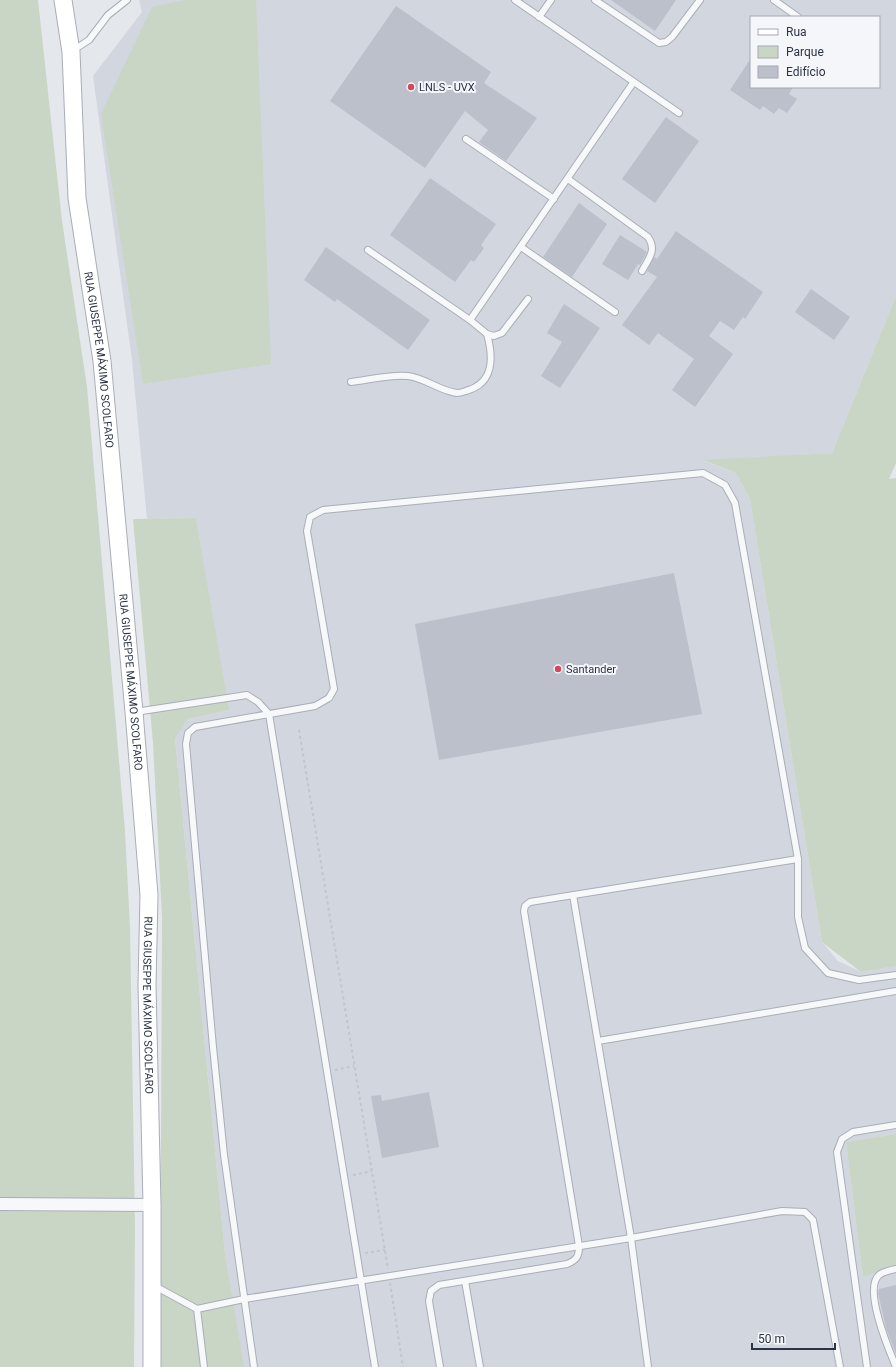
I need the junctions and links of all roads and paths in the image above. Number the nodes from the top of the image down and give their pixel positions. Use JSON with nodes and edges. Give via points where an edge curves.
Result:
{"nodes":[{"id":1,"x":63,"y":0,"type":"edge"},
{"id":2,"x":127,"y":0,"type":"edge"},
{"id":3,"x":515,"y":0,"type":"edge"},
{"id":4,"x":551,"y":0,"type":"edge"},
{"id":5,"x":595,"y":0,"type":"edge"},
{"id":6,"x":700,"y":0,"type":"edge"},
{"id":7,"x":774,"y":0,"type":"edge"},
{"id":8,"x":797,"y":16,"type":"edge"},
{"id":9,"x":539,"y":17,"type":"junction"},
{"id":10,"x":70,"y":52,"type":"junction"},
{"id":11,"x":633,"y":82,"type":"junction"},
{"id":12,"x":679,"y":113,"type":"dead end"},
{"id":13,"x":466,"y":139,"type":"dead end"},
{"id":14,"x":568,"y":179,"type":"junction"},
{"id":15,"x":554,"y":199,"type":"junction"},
{"id":16,"x":521,"y":247,"type":"junction"},
{"id":17,"x":368,"y":250,"type":"dead end"},
{"id":18,"x":642,"y":271,"type":"dead end"},
{"id":19,"x":528,"y":299,"type":"dead end"},
{"id":20,"x":615,"y":312,"type":"dead end"},
{"id":21,"x":470,"y":320,"type":"junction"},
{"id":22,"x":487,"y":334,"type":"junction"},
{"id":23,"x":351,"y":382,"type":"dead end"},
{"id":24,"x":134,"y":712,"type":"junction"},
{"id":25,"x":269,"y":714,"type":"junction"},
{"id":26,"x":299,"y":730,"type":"dead end"},
{"id":27,"x":798,"y":858,"type":"junction"},
{"id":28,"x":573,"y":894,"type":"junction"},
{"id":29,"x":896,"y":975,"type":"edge"},
{"id":30,"x":896,"y":991,"type":"edge"},
{"id":31,"x":598,"y":1041,"type":"junction"},
{"id":32,"x":354,"y":1066,"type":"junction"},
{"id":33,"x":328,"y":1071,"type":"junction"},
{"id":34,"x":896,"y":1124,"type":"edge"},
{"id":35,"x":372,"y":1171,"type":"junction"},
{"id":36,"x":344,"y":1176,"type":"junction"},
{"id":37,"x":0,"y":1204,"type":"edge"},
{"id":38,"x":152,"y":1205,"type":"junction"},
{"id":39,"x":631,"y":1238,"type":"junction"},
{"id":40,"x":579,"y":1246,"type":"junction"},
{"id":41,"x":384,"y":1250,"type":"junction"},
{"id":42,"x":356,"y":1255,"type":"junction"},
{"id":43,"x":896,"y":1269,"type":"edge"},
{"id":44,"x":389,"y":1277,"type":"junction"},
{"id":45,"x":465,"y":1281,"type":"junction"},
{"id":46,"x":361,"y":1282,"type":"junction"},
{"id":47,"x":152,"y":1284,"type":"junction"},
{"id":48,"x":244,"y":1299,"type":"junction"},
{"id":49,"x":197,"y":1309,"type":"junction"},
{"id":50,"x":894,"y":1358,"type":"edge"},
{"id":51,"x":152,"y":1367,"type":"edge"},
{"id":52,"x":204,"y":1367,"type":"edge"},
{"id":53,"x":254,"y":1367,"type":"edge"},
{"id":54,"x":375,"y":1367,"type":"edge"},
{"id":55,"x":403,"y":1367,"type":"edge"},
{"id":56,"x":440,"y":1367,"type":"edge"},
{"id":57,"x":480,"y":1367,"type":"edge"},
{"id":58,"x":648,"y":1367,"type":"edge"},
{"id":59,"x":840,"y":1367,"type":"edge"},
{"id":60,"x":867,"y":1367,"type":"edge"},
{"id":61,"x":896,"y":1367,"type":"edge"}],
"edges":[{"from":1,"to":10,"type":"main road","name":"RUA GIUSEPPE MÁXIMO SCOLFARO"},
{"from":2,"to":10,"type":"lane","via":[[108,15],[89,40]]},
{"from":3,"to":9,"type":"lane"},
{"from":4,"to":9,"type":"lane"},
{"from":5,"to":6,"type":"lane","via":[[659,43],[666,42],[672,37]]},
{"from":7,"to":8,"type":"lane"},
{"from":9,"to":11,"type":"lane"},
{"from":10,"to":24,"type":"main road","name":"RUA GIUSEPPE MÁXIMO SCOLFARO","via":[[77,198],[102,361]]},
{"from":11,"to":12,"type":"lane"},
{"from":11,"to":14,"type":"lane"},
{"from":13,"to":15,"type":"lane"},
{"from":14,"to":15,"type":"lane"},
{"from":14,"to":18,"type":"lane","via":[[648,237],[653,244],[653,251]]},
{"from":15,"to":16,"type":"lane"},
{"from":16,"to":20,"type":"lane"},
{"from":16,"to":21,"type":"lane"},
{"from":17,"to":21,"type":"lane"},
{"from":19,"to":22,"type":"lane","via":[[502,333],[494,336]]},
{"from":21,"to":22,"type":"lane"},
{"from":22,"to":23,"type":"lane","via":[[492,364],[487,378],[476,388],[459,393],[401,376]]},
{"from":24,"to":25,"type":"lane","via":[[247,695]]},
{"from":24,"to":38,"type":"main road","name":"RUA GIUSEPPE MÁXIMO SCOLFARO","via":[[149,895],[147,985]]},
{"from":25,"to":27,"type":"lane","via":[[315,706],[329,698],[334,689],[307,531],[310,517],[323,510],[703,473],[725,484],[735,504]]},
{"from":25,"to":33,"type":"lane"},
{"from":25,"to":48,"type":"lane","via":[[195,727],[188,733],[186,744],[212,1047]]},
{"from":26,"to":32,"type":"path"},
{"from":27,"to":28,"type":"lane"},
{"from":27,"to":29,"type":"lane","via":[[798,917],[805,948],[828,973],[859,980]]},
{"from":28,"to":31,"type":"lane"},
{"from":28,"to":40,"type":"lane","via":[[530,902],[524,911]]},
{"from":30,"to":31,"type":"lane"},
{"from":31,"to":39,"type":"lane"},
{"from":32,"to":33,"type":"path"},
{"from":32,"to":35,"type":"path"},
{"from":33,"to":36,"type":"lane"},
{"from":34,"to":60,"type":"lane","via":[[853,1132],[842,1139],[837,1152]]},
{"from":35,"to":36,"type":"path"},
{"from":35,"to":41,"type":"path"},
{"from":36,"to":42,"type":"lane"},
{"from":37,"to":38,"type":"street"},
{"from":38,"to":47,"type":"main road","name":"RUA GIUSEPPE MÁXIMO SCOLFARO"},
{"from":39,"to":40,"type":"lane"},
{"from":39,"to":58,"type":"lane"},
{"from":39,"to":59,"type":"lane","via":[[782,1211],[805,1212],[813,1220]]},
{"from":40,"to":44,"type":"lane"},
{"from":40,"to":45,"type":"lane","via":[[579,1255],[575,1261],[567,1264]]},
{"from":41,"to":42,"type":"path"},
{"from":41,"to":44,"type":"path"},
{"from":42,"to":46,"type":"lane"},
{"from":43,"to":50,"type":"lane","via":[[879,1275],[874,1289],[878,1317]]},
{"from":44,"to":46,"type":"lane"},
{"from":44,"to":55,"type":"path"},
{"from":45,"to":56,"type":"lane","via":[[439,1285],[431,1291],[429,1301]]},
{"from":45,"to":57,"type":"lane"},
{"from":46,"to":48,"type":"lane"},
{"from":46,"to":54,"type":"lane"},
{"from":47,"to":49,"type":"lane"},
{"from":47,"to":51,"type":"main road","name":"RUA GIUSEPPE MÁXIMO SCOLFARO"},
{"from":48,"to":49,"type":"lane"},
{"from":48,"to":53,"type":"lane"},
{"from":49,"to":52,"type":"lane"},
{"from":50,"to":61,"type":"lane"}]}
